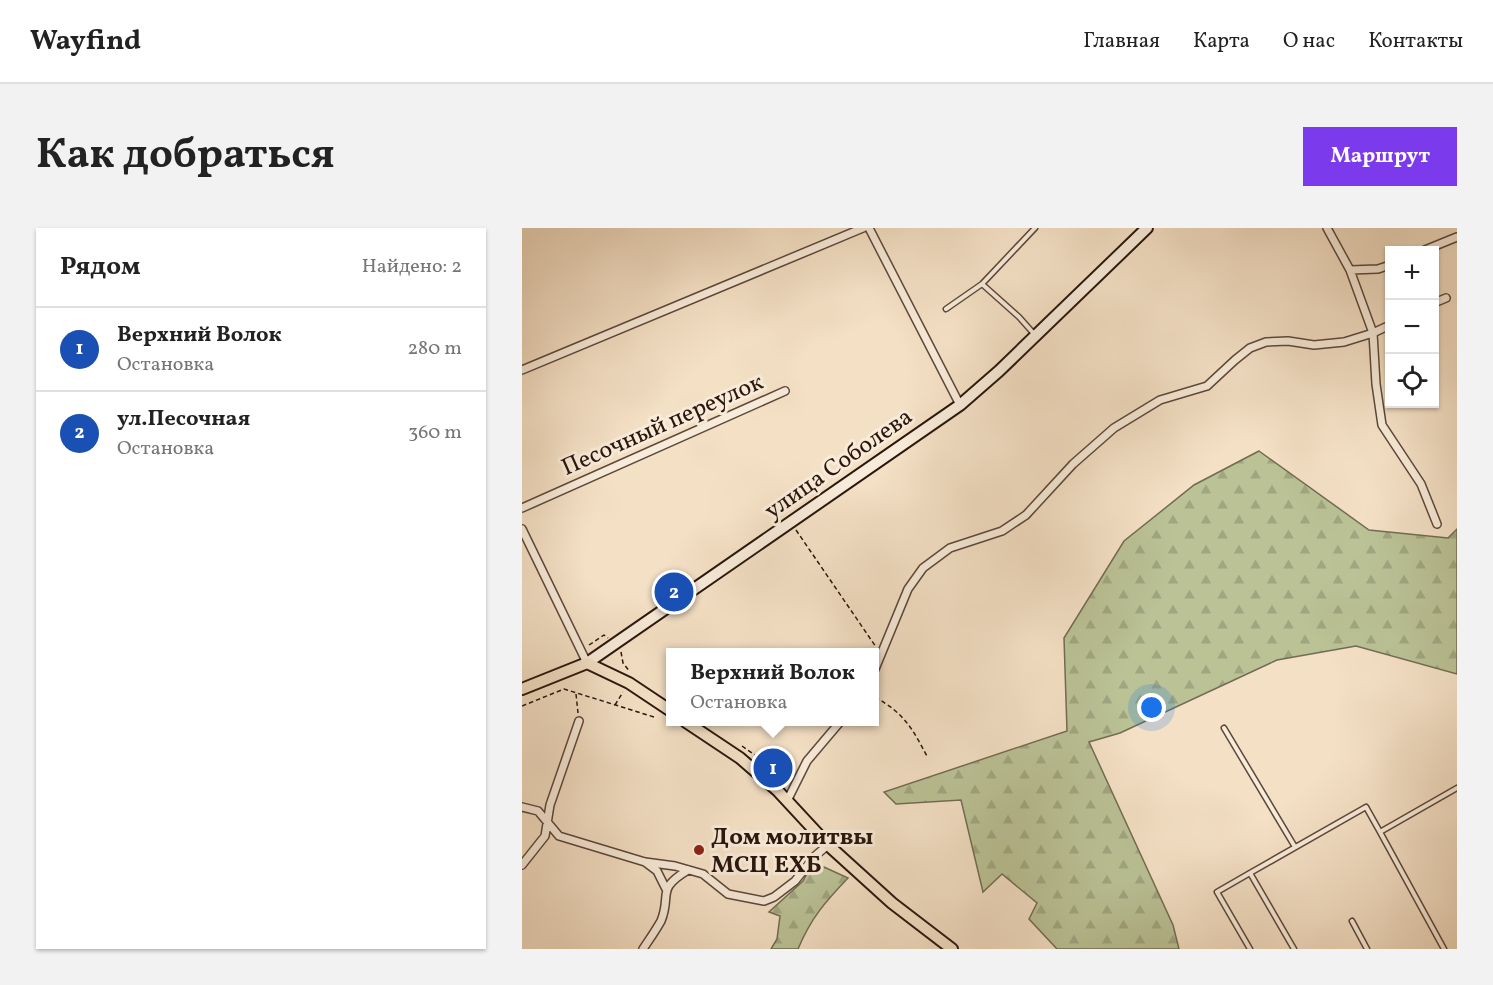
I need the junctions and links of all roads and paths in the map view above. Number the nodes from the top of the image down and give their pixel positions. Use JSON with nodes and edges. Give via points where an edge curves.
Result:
{"nodes":[{"id":1,"x":863,"y":228,"type":"edge"},
{"id":2,"x":869,"y":228,"type":"edge"},
{"id":3,"x":1035,"y":228,"type":"edge"},
{"id":4,"x":1147,"y":228,"type":"edge"},
{"id":5,"x":1327,"y":228,"type":"edge"},
{"id":6,"x":1457,"y":237,"type":"edge"},
{"id":7,"x":1435,"y":246,"type":"edge"},
{"id":8,"x":1385,"y":266,"type":"edge"},
{"id":9,"x":1350,"y":270,"type":"junction"},
{"id":10,"x":982,"y":284,"type":"junction"},
{"id":11,"x":1446,"y":297,"type":"dead end"},
{"id":12,"x":1439,"y":300,"type":"edge"},
{"id":13,"x":946,"y":309,"type":"dead end"},
{"id":14,"x":1385,"y":327,"type":"edge"},
{"id":15,"x":1373,"y":333,"type":"junction"},
{"id":16,"x":1036,"y":336,"type":"junction"},
{"id":17,"x":522,"y":370,"type":"edge"},
{"id":18,"x":785,"y":391,"type":"dead end"},
{"id":19,"x":960,"y":405,"type":"junction"},
{"id":20,"x":522,"y":508,"type":"edge"},
{"id":21,"x":790,"y":522,"type":"junction"},
{"id":22,"x":1437,"y":524,"type":"dead end"},
{"id":23,"x":522,"y":529,"type":"edge"},
{"id":24,"x":876,"y":648,"type":"edge"},
{"id":25,"x":879,"y":652,"type":"edge"},
{"id":26,"x":881,"y":655,"type":"junction"},
{"id":27,"x":879,"y":660,"type":"edge"},
{"id":28,"x":587,"y":663,"type":"junction"},
{"id":29,"x":629,"y":683,"type":"junction"},
{"id":30,"x":522,"y":689,"type":"edge"},
{"id":31,"x":576,"y":693,"type":"junction"},
{"id":32,"x":879,"y":699,"type":"edge"},
{"id":33,"x":615,"y":705,"type":"junction"},
{"id":34,"x":522,"y":706,"type":"edge"},
{"id":35,"x":666,"y":708,"type":"edge"},
{"id":36,"x":654,"y":717,"type":"dead end"},
{"id":37,"x":579,"y":721,"type":"joint"},
{"id":38,"x":692,"y":726,"type":"edge"},
{"id":39,"x":837,"y":726,"type":"edge"},
{"id":40,"x":1224,"y":728,"type":"dead end"},
{"id":41,"x":741,"y":746,"type":"dead end"},
{"id":42,"x":928,"y":758,"type":"dead end"},
{"id":43,"x":1457,"y":788,"type":"edge"},
{"id":44,"x":792,"y":790,"type":"junction"},
{"id":45,"x":787,"y":801,"type":"junction"},
{"id":46,"x":522,"y":807,"type":"edge"},
{"id":47,"x":548,"y":823,"type":"junction"},
{"id":48,"x":1380,"y":832,"type":"junction"},
{"id":49,"x":828,"y":845,"type":"junction"},
{"id":50,"x":1295,"y":847,"type":"junction"},
{"id":51,"x":645,"y":862,"type":"junction"},
{"id":52,"x":522,"y":865,"type":"edge"},
{"id":53,"x":688,"y":870,"type":"junction"},
{"id":54,"x":1250,"y":873,"type":"junction"},
{"id":55,"x":666,"y":889,"type":"junction"},
{"id":56,"x":1353,"y":921,"type":"dead end"},
{"id":57,"x":643,"y":949,"type":"edge"},
{"id":58,"x":952,"y":949,"type":"edge"},
{"id":59,"x":1250,"y":949,"type":"edge"},
{"id":60,"x":1294,"y":949,"type":"edge"},
{"id":61,"x":1366,"y":949,"type":"edge"},
{"id":62,"x":1444,"y":949,"type":"edge"}],
"edges":[{"from":1,"to":17,"type":"street"},
{"from":2,"to":19,"type":"street"},
{"from":3,"to":10,"type":"lane"},
{"from":4,"to":16,"type":"street","name":"улица Соболева"},
{"from":5,"to":9,"type":"street"},
{"from":6,"to":7,"type":"street"},
{"from":8,"to":9,"type":"street"},
{"from":9,"to":15,"type":"street"},
{"from":10,"to":13,"type":"lane"},
{"from":10,"to":16,"type":"lane"},
{"from":11,"to":12,"type":"street"},
{"from":14,"to":15,"type":"street"},
{"from":15,"to":22,"type":"street","via":[[1382,426],[1421,484]]},
{"from":15,"to":26,"type":"street","via":[[1344,342],[1314,345],[1266,342],[1250,348],[1207,386],[1160,400],[1114,428],[1072,464],[1026,515],[1002,531],[950,548],[922,568],[908,589]]},
{"from":16,"to":19,"type":"street","name":"улица Соболева"},
{"from":18,"to":20,"type":"street","name":"Песочный переулок"},
{"from":19,"to":21,"type":"street","name":"улица Соболева"},
{"from":21,"to":24,"type":"path"},
{"from":21,"to":28,"type":"street","name":"улица Соболева"},
{"from":23,"to":28,"type":"street"},
{"from":25,"to":26,"type":"path"},
{"from":26,"to":27,"type":"street"},
{"from":28,"to":29,"type":"main road"},
{"from":28,"to":30,"type":"main road","name":"улица Соболева"},
{"from":29,"to":33,"type":"path"},
{"from":29,"to":35,"type":"main road"},
{"from":31,"to":33,"type":"path"},
{"from":31,"to":34,"type":"path","via":[[564,689]]},
{"from":31,"to":37,"type":"path"},
{"from":32,"to":42,"type":"path","via":[[910,725]]},
{"from":33,"to":36,"type":"path"},
{"from":37,"to":47,"type":"street","via":[[550,805]]},
{"from":38,"to":45,"type":"main road","via":[[740,758]]},
{"from":39,"to":44,"type":"street","via":[[807,761]]},
{"from":40,"to":50,"type":"lane"},
{"from":41,"to":44,"type":"path"},
{"from":43,"to":48,"type":"lane"},
{"from":44,"to":45,"type":"street"},
{"from":45,"to":49,"type":"main road"},
{"from":46,"to":47,"type":"street","via":[[538,811]]},
{"from":47,"to":51,"type":"street","via":[[559,836]]},
{"from":47,"to":52,"type":"street","via":[[545,836]]},
{"from":48,"to":50,"type":"lane","via":[[1366,807]]},
{"from":48,"to":62,"type":"lane"},
{"from":49,"to":53,"type":"street","via":[[795,881],[764,901],[728,894],[703,874]]},
{"from":49,"to":58,"type":"main road","via":[[892,903]]},
{"from":50,"to":54,"type":"lane"},
{"from":51,"to":53,"type":"street"},
{"from":51,"to":55,"type":"street","via":[[657,871]]},
{"from":53,"to":55,"type":"street"},
{"from":54,"to":59,"type":"lane","via":[[1217,892]]},
{"from":54,"to":60,"type":"lane"},
{"from":55,"to":57,"type":"street","via":[[662,919]]},
{"from":56,"to":61,"type":"lane"}]}
